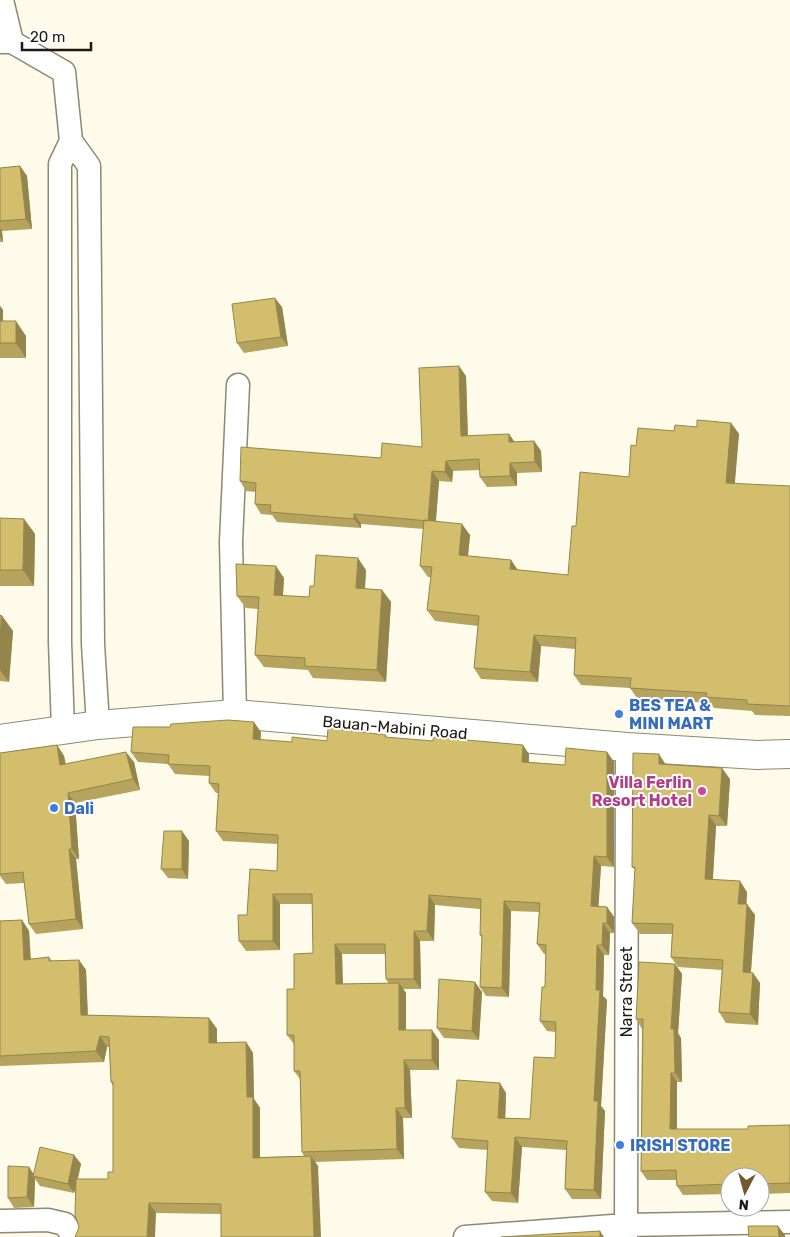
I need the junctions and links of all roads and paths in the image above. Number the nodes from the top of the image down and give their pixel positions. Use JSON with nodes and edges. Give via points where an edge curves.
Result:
{"nodes":[{"id":1,"x":2,"y":0,"type":"edge"},
{"id":2,"x":6,"y":42,"type":"edge"},
{"id":3,"x":71,"y":141,"type":"junction"},
{"id":4,"x":238,"y":385,"type":"dead end"},
{"id":5,"x":235,"y":714,"type":"junction"},
{"id":6,"x":98,"y":725,"type":"junction"},
{"id":7,"x":63,"y":730,"type":"junction"},
{"id":8,"x":0,"y":739,"type":"edge"},
{"id":9,"x":627,"y":748,"type":"junction"},
{"id":10,"x":790,"y":754,"type":"edge"},
{"id":11,"x":0,"y":1220,"type":"edge"},
{"id":12,"x":790,"y":1222,"type":"edge"},
{"id":13,"x":626,"y":1231,"type":"edge"},
{"id":14,"x":73,"y":1237,"type":"edge"},
{"id":15,"x":465,"y":1237,"type":"edge"}],
"edges":[{"from":1,"to":2,"type":"street"},
{"from":2,"to":3,"type":"street","via":[[64,72]]},
{"from":3,"to":6,"type":"street","via":[[90,166],[93,644]]},
{"from":3,"to":7,"type":"street","via":[[60,164],[60,642]]},
{"from":4,"to":5,"type":"street","via":[[231,542]]},
{"from":5,"to":6,"type":"main road","name":"Bauan-Mabini Road"},
{"from":5,"to":9,"type":"main road","name":"Bauan-Mabini Road"},
{"from":6,"to":7,"type":"main road","name":"Bauan-Mabini Road"},
{"from":7,"to":8,"type":"main road","name":"Bauan-Mabini Road"},
{"from":9,"to":10,"type":"main road","name":"Bauan-Mabini Road"},
{"from":9,"to":13,"type":"street","name":"Narra Street"},
{"from":11,"to":14,"type":"street","via":[[48,1220],[65,1224]]},
{"from":12,"to":13,"type":"street"},
{"from":13,"to":15,"type":"street"}]}
